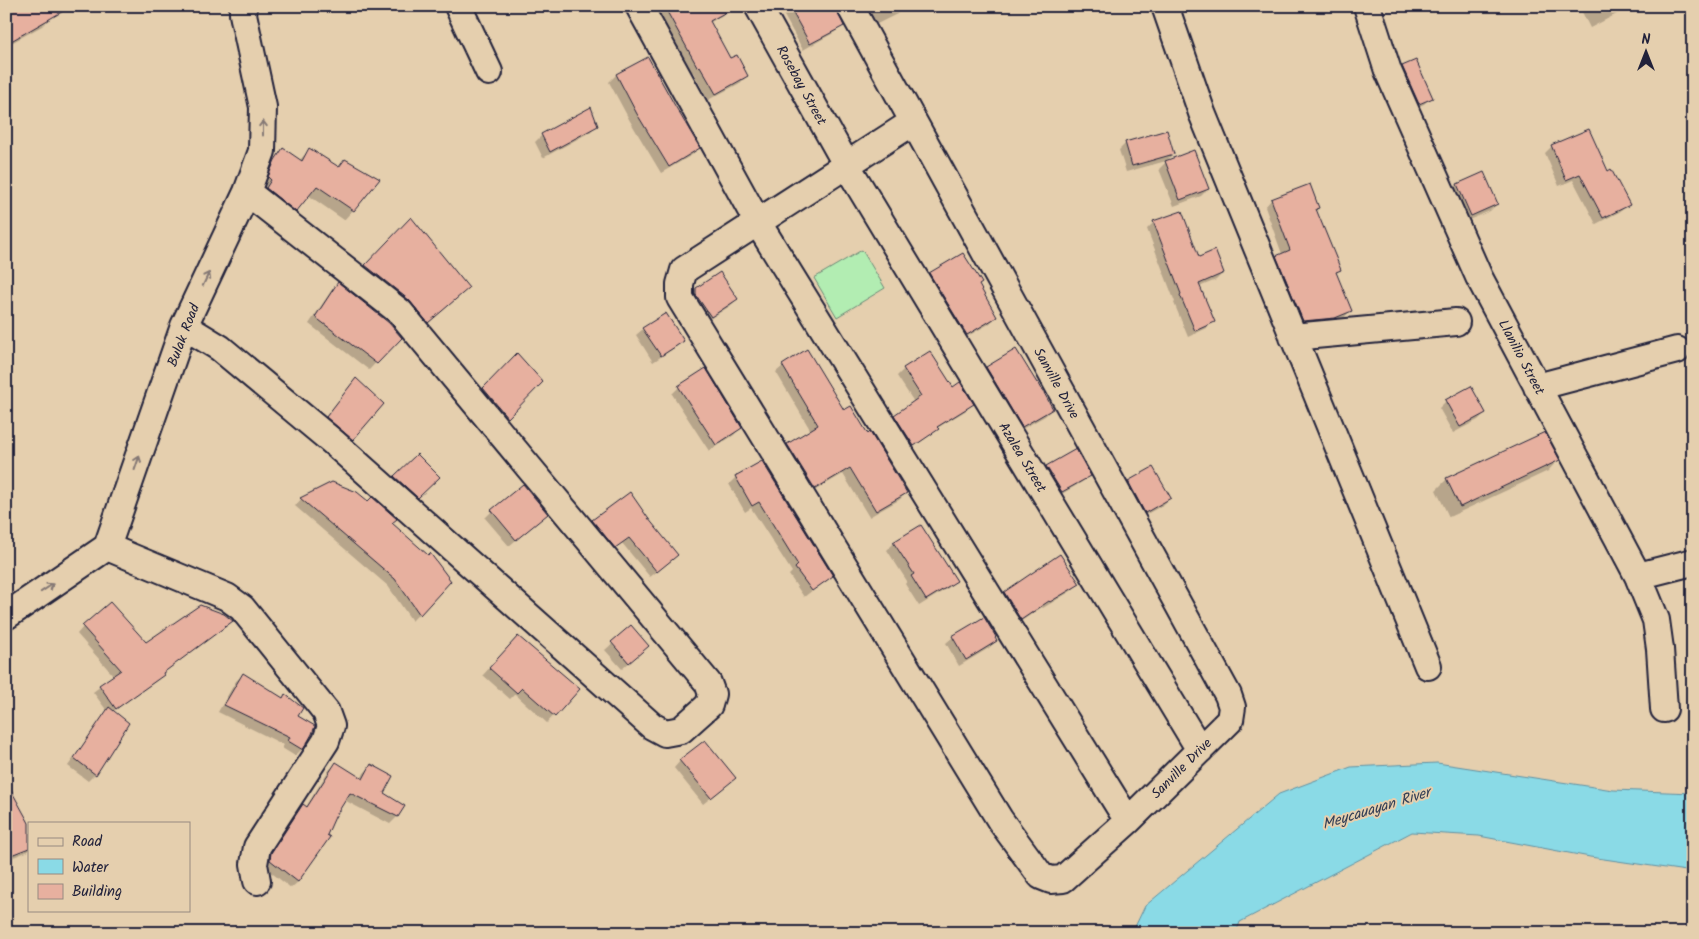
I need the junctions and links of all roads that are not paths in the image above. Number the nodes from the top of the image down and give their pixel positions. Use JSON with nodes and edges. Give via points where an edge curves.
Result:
{"nodes":[{"id":1,"x":243,"y":6,"type":"edge"},
{"id":2,"x":458,"y":6,"type":"edge"},
{"id":3,"x":639,"y":6,"type":"edge"},
{"id":4,"x":758,"y":6,"type":"edge"},
{"id":5,"x":850,"y":6,"type":"edge"},
{"id":6,"x":1165,"y":6,"type":"edge"},
{"id":7,"x":1367,"y":6,"type":"edge"},
{"id":8,"x":489,"y":72,"type":"dead end"},
{"id":9,"x":913,"y":122,"type":"junction"},
{"id":10,"x":846,"y":164,"type":"junction"},
{"id":11,"x":247,"y":192,"type":"junction"},
{"id":12,"x":758,"y":223,"type":"junction"},
{"id":13,"x":1456,"y":322,"type":"dead end"},
{"id":14,"x":184,"y":326,"type":"junction"},
{"id":15,"x":1293,"y":337,"type":"junction"},
{"id":16,"x":1676,"y":350,"type":"dead end"},
{"id":17,"x":1537,"y":387,"type":"junction"},
{"id":18,"x":107,"y":547,"type":"junction"},
{"id":19,"x":1693,"y":562,"type":"edge"},
{"id":20,"x":1638,"y":576,"type":"junction"},
{"id":21,"x":6,"y":616,"type":"edge"},
{"id":22,"x":1428,"y":666,"type":"dead end"},
{"id":23,"x":1664,"y":709,"type":"dead end"},
{"id":24,"x":1200,"y":750,"type":"junction"},
{"id":25,"x":1128,"y":821,"type":"junction"},
{"id":26,"x":257,"y":881,"type":"dead end"}],
"edges":[{"from":11,"to":1,"type":"street","name":"Bulak Road","one_way":true,"via":[[262,150],[263,107]]},
{"from":2,"to":8,"type":"street"},
{"from":3,"to":12,"type":"street"},
{"from":4,"to":10,"type":"street","name":"Rosebay Street"},
{"from":5,"to":9,"type":"street","name":"Sanville Drive"},
{"from":6,"to":15,"type":"street","via":[[1202,113]]},
{"from":7,"to":17,"type":"street","name":"Llanilio Street","via":[[1388,70],[1480,277]]},
{"from":9,"to":10,"type":"street"},
{"from":9,"to":24,"type":"street","name":"Sanville Drive","via":[[1228,695],[1232,707],[1230,720]]},
{"from":10,"to":12,"type":"street"},
{"from":10,"to":24,"type":"street","name":"Azalea Street"},
{"from":14,"to":11,"type":"street","name":"Bulak Road","one_way":true},
{"from":11,"to":14,"type":"street","via":[[400,312],[708,683],[712,694],[709,705],[681,730],[665,733],[652,726],[333,442],[220,348]]},
{"from":12,"to":25,"type":"street"},
{"from":12,"to":25,"type":"street","name":"Sanville Drive","via":[[684,270],[680,298],[1000,820],[1041,876],[1051,880],[1063,879]]},
{"from":13,"to":15,"type":"street"},
{"from":18,"to":14,"type":"street","name":"Bulak Road","one_way":true},
{"from":15,"to":22,"type":"street"},
{"from":16,"to":17,"type":"street"},
{"from":17,"to":20,"type":"street","name":"Llanilio Street"},
{"from":21,"to":18,"type":"street","one_way":true},
{"from":18,"to":26,"type":"street","via":[[227,597],[242,608],[326,712],[331,726],[326,741],[257,846],[254,864]]},
{"from":19,"to":20,"type":"street"},
{"from":20,"to":23,"type":"street","name":"Llanilio Street","via":[[1656,620]]},
{"from":24,"to":25,"type":"street","name":"Sanville Drive"}]}
